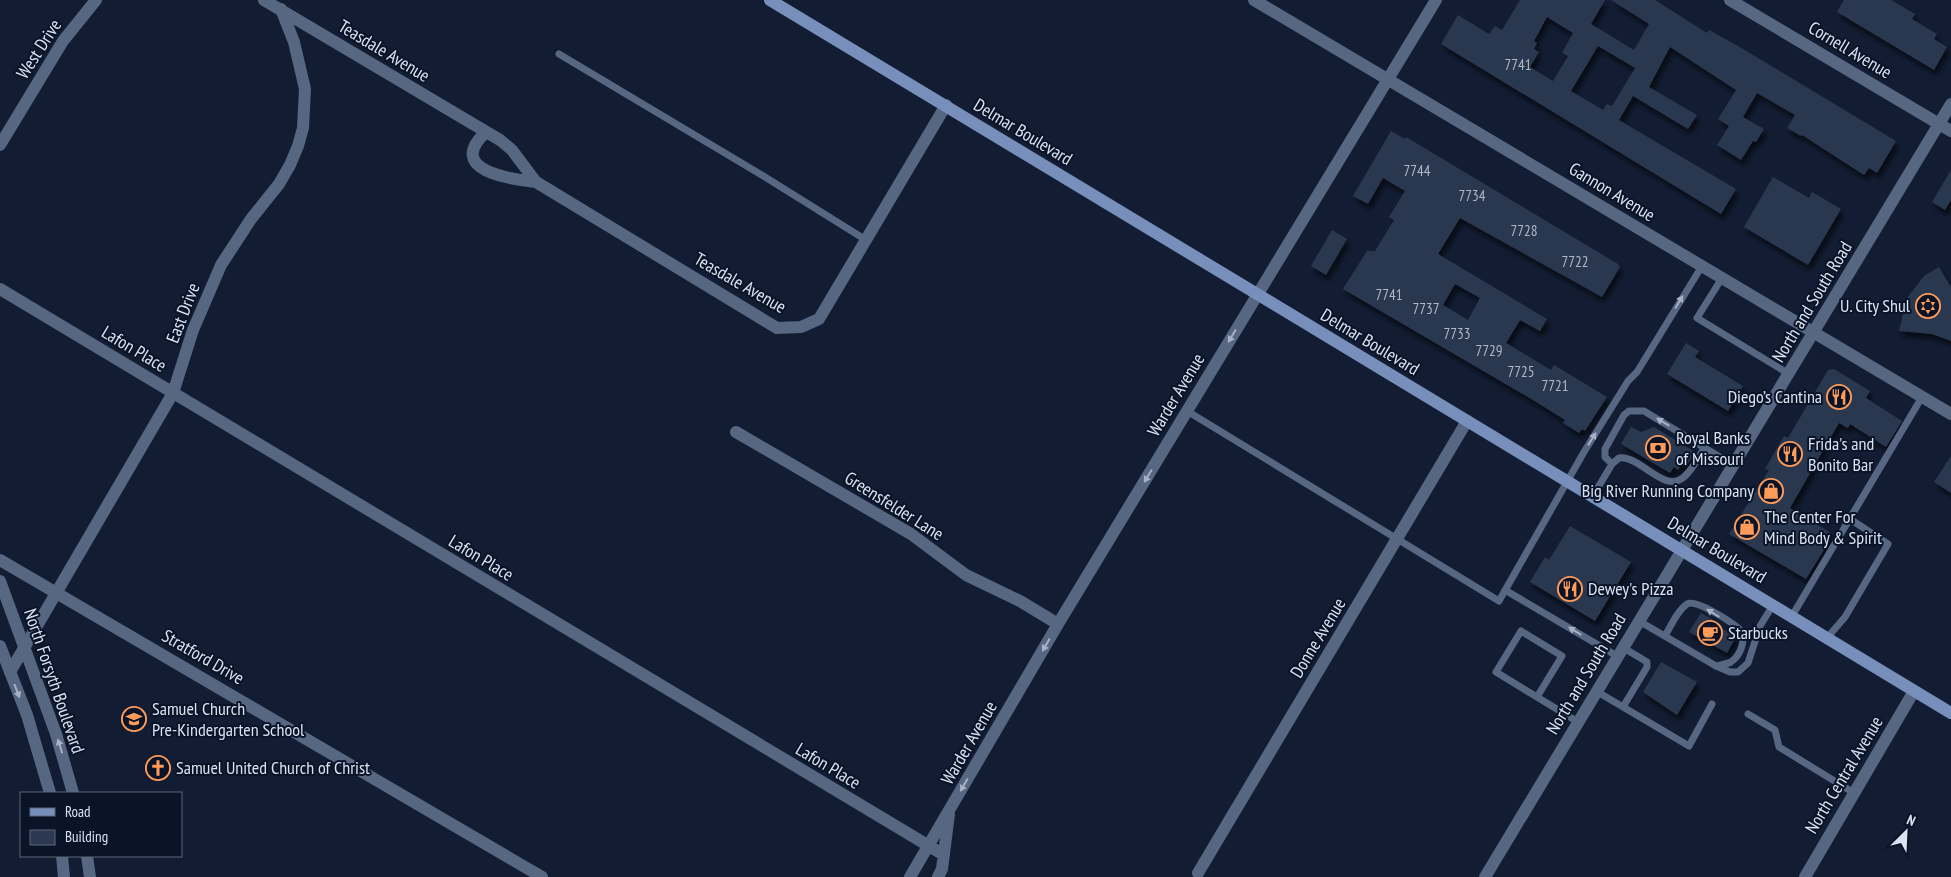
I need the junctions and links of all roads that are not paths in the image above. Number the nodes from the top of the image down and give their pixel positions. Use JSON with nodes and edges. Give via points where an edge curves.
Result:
{"nodes":[{"id":1,"x":96,"y":0,"type":"edge"},
{"id":2,"x":264,"y":0,"type":"edge"},
{"id":3,"x":770,"y":0,"type":"edge"},
{"id":4,"x":1254,"y":0,"type":"edge"},
{"id":5,"x":1436,"y":0,"type":"edge"},
{"id":6,"x":1730,"y":0,"type":"edge"},
{"id":7,"x":281,"y":9,"type":"junction"},
{"id":8,"x":559,"y":54,"type":"dead end"},
{"id":9,"x":1387,"y":79,"type":"junction"},
{"id":10,"x":1951,"y":104,"type":"edge"},
{"id":11,"x":946,"y":105,"type":"junction"},
{"id":12,"x":1939,"y":124,"type":"junction"},
{"id":13,"x":1951,"y":131,"type":"edge"},
{"id":14,"x":486,"y":132,"type":"junction"},
{"id":15,"x":0,"y":145,"type":"edge"},
{"id":16,"x":536,"y":182,"type":"junction"},
{"id":17,"x":866,"y":240,"type":"junction"},
{"id":18,"x":1702,"y":266,"type":"junction"},
{"id":19,"x":1722,"y":278,"type":"junction"},
{"id":20,"x":0,"y":289,"type":"edge"},
{"id":21,"x":1257,"y":295,"type":"junction"},
{"id":22,"x":1814,"y":332,"type":"junction"},
{"id":23,"x":1789,"y":374,"type":"junction"},
{"id":24,"x":173,"y":393,"type":"junction"},
{"id":25,"x":1922,"y":397,"type":"junction"},
{"id":26,"x":1187,"y":411,"type":"junction"},
{"id":27,"x":1951,"y":414,"type":"edge"},
{"id":28,"x":1468,"y":421,"type":"junction"},
{"id":29,"x":736,"y":432,"type":"dead end"},
{"id":30,"x":1704,"y":447,"type":"junction"},
{"id":31,"x":1612,"y":464,"type":"junction"},
{"id":32,"x":1733,"y":465,"type":"junction"},
{"id":33,"x":1569,"y":482,"type":"junction"},
{"id":34,"x":1593,"y":496,"type":"junction"},
{"id":35,"x":1850,"y":519,"type":"junction"},
{"id":36,"x":1397,"y":539,"type":"junction"},
{"id":37,"x":1682,"y":549,"type":"junction"},
{"id":38,"x":0,"y":560,"type":"edge"},
{"id":39,"x":0,"y":581,"type":"edge"},
{"id":40,"x":1505,"y":590,"type":"junction"},
{"id":41,"x":58,"y":592,"type":"junction"},
{"id":42,"x":1773,"y":605,"type":"junction"},
{"id":43,"x":1792,"y":616,"type":"junction"},
{"id":44,"x":1638,"y":621,"type":"junction"},
{"id":45,"x":1058,"y":624,"type":"junction"},
{"id":46,"x":1665,"y":636,"type":"junction"},
{"id":47,"x":1827,"y":638,"type":"junction"},
{"id":48,"x":0,"y":646,"type":"edge"},
{"id":49,"x":25,"y":647,"type":"junction"},
{"id":50,"x":1620,"y":652,"type":"junction"},
{"id":51,"x":1716,"y":666,"type":"junction"},
{"id":52,"x":10,"y":672,"type":"junction"},
{"id":53,"x":1596,"y":691,"type":"junction"},
{"id":54,"x":1914,"y":691,"type":"junction"},
{"id":55,"x":1537,"y":697,"type":"junction"},
{"id":56,"x":1712,"y":704,"type":"dead end"},
{"id":57,"x":1623,"y":707,"type":"junction"},
{"id":58,"x":1951,"y":713,"type":"edge"},
{"id":59,"x":1748,"y":714,"type":"dead end"},
{"id":60,"x":1578,"y":722,"type":"junction"},
{"id":61,"x":50,"y":792,"type":"edge"},
{"id":62,"x":73,"y":792,"type":"edge"},
{"id":63,"x":1854,"y":793,"type":"junction"},
{"id":64,"x":950,"y":809,"type":"junction"},
{"id":65,"x":928,"y":846,"type":"junction"},
{"id":66,"x":944,"y":855,"type":"junction"},
{"id":67,"x":62,"y":857,"type":"edge"},
{"id":68,"x":87,"y":857,"type":"edge"},
{"id":69,"x":1198,"y":873,"type":"dead end"},
{"id":70,"x":64,"y":877,"type":"edge"},
{"id":71,"x":90,"y":877,"type":"edge"},
{"id":72,"x":542,"y":877,"type":"edge"},
{"id":73,"x":910,"y":877,"type":"edge"},
{"id":74,"x":938,"y":877,"type":"edge"},
{"id":75,"x":1485,"y":877,"type":"edge"},
{"id":76,"x":1804,"y":877,"type":"edge"}],
"edges":[{"from":1,"to":15,"type":"street","name":"West Drive","via":[[63,41]]},
{"from":2,"to":7,"type":"street","name":"Teasdale Avenue"},
{"from":3,"to":11,"type":"main road","name":"Delmar Boulevard"},
{"from":4,"to":9,"type":"street","name":"Gannon Avenue"},
{"from":5,"to":9,"type":"street","name":"Warder Avenue"},
{"from":6,"to":12,"type":"street","name":"Cornell Avenue"},
{"from":7,"to":14,"type":"street","name":"Teasdale Avenue"},
{"from":7,"to":24,"type":"street","name":"East Drive","via":[[301,66],[305,89],[303,128],[290,165],[221,265],[193,330]]},
{"from":8,"to":17,"type":"lane"},
{"from":9,"to":18,"type":"street","name":"Gannon Avenue"},
{"from":9,"to":21,"type":"street","name":"Warder Avenue"},
{"from":10,"to":12,"type":"street","name":"North and South Road"},
{"from":11,"to":17,"type":"street","name":"Teasdale Avenue"},
{"from":11,"to":21,"type":"main road","name":"Delmar Boulevard"},
{"from":12,"to":13,"type":"street","name":"Cornell Avenue"},
{"from":12,"to":22,"type":"street","name":"North and South Road"},
{"from":14,"to":16,"type":"street","name":"Teasdale Avenue","via":[[512,150]]},
{"from":14,"to":16,"type":"street","name":"Teasdale Avenue","via":[[474,144],[476,165],[514,179]]},
{"from":16,"to":17,"type":"street","name":"Teasdale Avenue","via":[[777,328],[801,327],[819,319]]},
{"from":18,"to":19,"type":"street","name":"Gannon Avenue"},
{"from":33,"to":18,"type":"lane","one_way":true,"via":[[1588,444]]},
{"from":19,"to":22,"type":"street","name":"Gannon Avenue"},
{"from":19,"to":23,"type":"lane","via":[[1697,318]]},
{"from":20,"to":24,"type":"street","name":"Lafon Place"},
{"from":21,"to":26,"type":"street","name":"Warder Avenue","one_way":true},
{"from":21,"to":28,"type":"main road","name":"Delmar Boulevard"},
{"from":22,"to":23,"type":"street","name":"North and South Road"},
{"from":22,"to":25,"type":"street","name":"Gannon Avenue"},
{"from":23,"to":32,"type":"street","name":"North and South Road"},
{"from":24,"to":41,"type":"street","name":"East Drive"},
{"from":24,"to":65,"type":"street","name":"Lafon Place"},
{"from":25,"to":27,"type":"street","name":"Gannon Avenue"},
{"from":25,"to":35,"type":"lane"},
{"from":26,"to":36,"type":"lane"},
{"from":26,"to":45,"type":"street","name":"Warder Avenue","one_way":true},
{"from":28,"to":33,"type":"main road","name":"Delmar Boulevard"},
{"from":28,"to":36,"type":"street","name":"Donne Avenue"},
{"from":29,"to":45,"type":"street","name":"Greensfelder Lane","via":[[911,534],[966,575]]},
{"from":30,"to":31,"type":"lane","via":[[1686,476],[1673,482],[1623,457]]},
{"from":30,"to":31,"type":"lane","one_way":true,"via":[[1644,411],[1630,412],[1624,415],[1605,449],[1605,457]]},
{"from":30,"to":32,"type":"lane"},
{"from":31,"to":34,"type":"lane"},
{"from":32,"to":37,"type":"street","name":"North and South Road"},
{"from":33,"to":34,"type":"main road","name":"Delmar Boulevard"},
{"from":33,"to":40,"type":"lane"},
{"from":34,"to":37,"type":"main road","name":"Delmar Boulevard"},
{"from":35,"to":43,"type":"lane"},
{"from":35,"to":47,"type":"lane","via":[[1888,544],[1845,617]]},
{"from":36,"to":40,"type":"lane","via":[[1499,600]]},
{"from":36,"to":69,"type":"street","name":"Donne Avenue"},
{"from":37,"to":42,"type":"main road","name":"Delmar Boulevard"},
{"from":37,"to":44,"type":"street","name":"North and South Road"},
{"from":38,"to":41,"type":"street","name":"Stratford Drive"},
{"from":39,"to":49,"type":"street","name":"North Forsyth Boulevard"},
{"from":50,"to":40,"type":"lane","one_way":true},
{"from":41,"to":49,"type":"street","name":"East Drive"},
{"from":41,"to":72,"type":"street","name":"Stratford Drive"},
{"from":42,"to":43,"type":"main road","name":"Delmar Boulevard"},
{"from":42,"to":51,"type":"lane","via":[[1760,626],[1748,664],[1738,672]]},
{"from":43,"to":47,"type":"main road","name":"Delmar Boulevard"},
{"from":44,"to":46,"type":"lane"},
{"from":44,"to":50,"type":"street","name":"North and South Road"},
{"from":45,"to":64,"type":"street","name":"Warder Avenue","one_way":true},
{"from":46,"to":51,"type":"lane"},
{"from":51,"to":46,"type":"lane","one_way":true,"via":[[1730,663],[1738,656],[1742,636],[1739,629],[1697,603],[1688,604],[1680,611]]},
{"from":47,"to":54,"type":"main road","name":"Delmar Boulevard"},
{"from":48,"to":52,"type":"street","name":"North Forsyth Boulevard"},
{"from":49,"to":52,"type":"street","name":"East Drive"},
{"from":62,"to":49,"type":"street","name":"North Forsyth Boulevard","one_way":true},
{"from":50,"to":53,"type":"street","name":"North and South Road"},
{"from":50,"to":57,"type":"lane","via":[[1647,662]]},
{"from":52,"to":61,"type":"street","name":"North Forsyth Boulevard","one_way":true},
{"from":53,"to":57,"type":"lane"},
{"from":53,"to":60,"type":"street","name":"North and South Road"},
{"from":54,"to":58,"type":"main road","name":"Delmar Boulevard"},
{"from":54,"to":63,"type":"street","name":"North Central Avenue"},
{"from":55,"to":55,"type":"lane","via":[[1496,672],[1521,631],[1562,656]]},
{"from":55,"to":60,"type":"lane"},
{"from":56,"to":57,"type":"lane","via":[[1689,746]]},
{"from":59,"to":63,"type":"lane","via":[[1774,730],[1779,747]]},
{"from":60,"to":75,"type":"street","name":"North and South Road"},
{"from":63,"to":76,"type":"street","name":"North Central Avenue"},
{"from":64,"to":65,"type":"street","name":"Warder Avenue"},
{"from":64,"to":66,"type":"street","name":"Warder Avenue"},
{"from":65,"to":66,"type":"street","name":"Lafon Place"},
{"from":65,"to":73,"type":"street","name":"Warder Avenue"},
{"from":66,"to":74,"type":"street","name":"Warder Avenue"},
{"from":67,"to":70,"type":"street"},
{"from":68,"to":71,"type":"street"}]}
